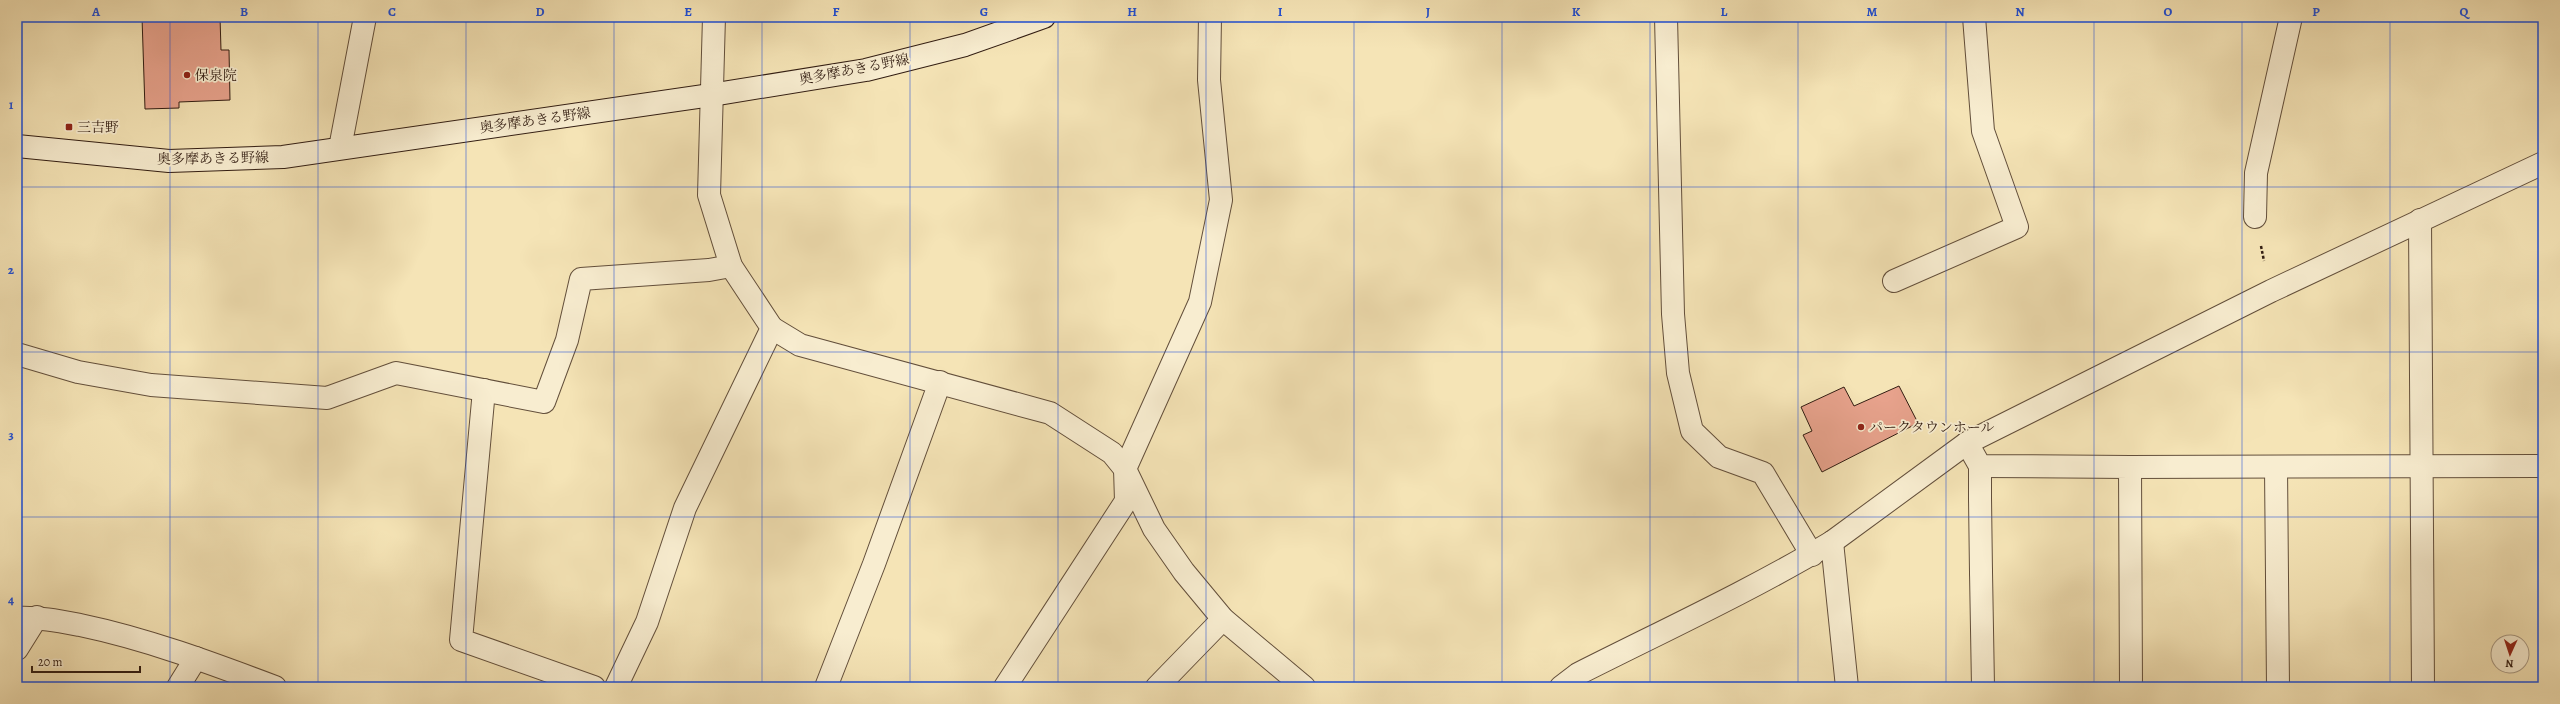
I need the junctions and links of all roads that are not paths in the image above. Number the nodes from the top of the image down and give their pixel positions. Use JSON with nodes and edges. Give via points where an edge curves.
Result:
{"nodes":[{"id":1,"x":365,"y":17,"type":"edge"},
{"id":2,"x":714,"y":17,"type":"edge"},
{"id":3,"x":1044,"y":17,"type":"edge"},
{"id":4,"x":1210,"y":17,"type":"edge"},
{"id":5,"x":1666,"y":17,"type":"edge"},
{"id":6,"x":1974,"y":17,"type":"edge"},
{"id":7,"x":2290,"y":17,"type":"edge"},
{"id":8,"x":711,"y":95,"type":"junction"},
{"id":9,"x":17,"y":146,"type":"edge"},
{"id":10,"x":340,"y":148,"type":"junction"},
{"id":11,"x":2543,"y":163,"type":"edge"},
{"id":12,"x":2255,"y":217,"type":"road end"},
{"id":13,"x":2420,"y":220,"type":"junction"},
{"id":14,"x":731,"y":266,"type":"junction"},
{"id":15,"x":1894,"y":281,"type":"dead end"},
{"id":16,"x":772,"y":328,"type":"junction"},
{"id":17,"x":17,"y":354,"type":"edge"},
{"id":18,"x":940,"y":382,"type":"junction"},
{"id":19,"x":484,"y":390,"type":"junction"},
{"id":20,"x":1967,"y":443,"type":"junction"},
{"id":21,"x":1980,"y":466,"type":"junction"},
{"id":22,"x":2421,"y":466,"type":"junction"},
{"id":23,"x":2543,"y":466,"type":"edge"},
{"id":24,"x":2130,"y":467,"type":"junction"},
{"id":25,"x":2276,"y":468,"type":"junction"},
{"id":26,"x":1125,"y":469,"type":"junction"},
{"id":27,"x":1832,"y":542,"type":"junction"},
{"id":28,"x":1812,"y":554,"type":"junction"},
{"id":29,"x":27,"y":617,"type":"edge"},
{"id":30,"x":1223,"y":619,"type":"junction"},
{"id":31,"x":17,"y":649,"type":"edge"},
{"id":32,"x":196,"y":658,"type":"junction"},
{"id":33,"x":178,"y":687,"type":"edge"},
{"id":34,"x":275,"y":687,"type":"edge"},
{"id":35,"x":594,"y":687,"type":"edge"},
{"id":36,"x":616,"y":687,"type":"edge"},
{"id":37,"x":826,"y":687,"type":"edge"},
{"id":38,"x":1005,"y":687,"type":"edge"},
{"id":39,"x":1157,"y":687,"type":"edge"},
{"id":40,"x":1304,"y":687,"type":"edge"},
{"id":41,"x":1561,"y":687,"type":"edge"},
{"id":42,"x":1847,"y":687,"type":"edge"},
{"id":43,"x":1983,"y":687,"type":"edge"},
{"id":44,"x":2131,"y":687,"type":"edge"},
{"id":45,"x":2278,"y":687,"type":"edge"},
{"id":46,"x":2423,"y":687,"type":"edge"}],
"edges":[{"from":1,"to":10,"type":"street"},
{"from":2,"to":8,"type":"street"},
{"from":3,"to":8,"type":"street","name":"奥多摩あきる野線","via":[[965,45],[866,70]]},
{"from":4,"to":26,"type":"street","via":[[1209,80],[1221,200],[1200,302]]},
{"from":5,"to":28,"type":"street","via":[[1674,314],[1678,373],[1692,432],[1719,457],[1763,473]]},
{"from":6,"to":15,"type":"street","via":[[1984,131],[2017,227]]},
{"from":7,"to":12,"type":"street","via":[[2256,173]]},
{"from":8,"to":10,"type":"street","name":"奥多摩あきる野線"},
{"from":8,"to":14,"type":"street","via":[[709,195]]},
{"from":9,"to":10,"type":"street","name":"奥多摩あきる野線","via":[[169,161],[283,156]]},
{"from":11,"to":13,"type":"street"},
{"from":13,"to":20,"type":"street","via":[[2271,291]]},
{"from":13,"to":22,"type":"street"},
{"from":14,"to":16,"type":"street"},
{"from":14,"to":19,"type":"street","via":[[709,270],[581,279],[567,340],[544,402]]},
{"from":16,"to":18,"type":"street","via":[[800,345]]},
{"from":16,"to":36,"type":"street","via":[[685,508],[647,622]]},
{"from":17,"to":19,"type":"street","via":[[78,372],[129,381],[224,391],[327,398],[396,373]]},
{"from":18,"to":26,"type":"street","via":[[1050,413],[1112,453]]},
{"from":18,"to":37,"type":"street"},
{"from":19,"to":35,"type":"street","via":[[461,640]]},
{"from":20,"to":21,"type":"street"},
{"from":20,"to":27,"type":"street"},
{"from":21,"to":24,"type":"street"},
{"from":21,"to":43,"type":"street"},
{"from":22,"to":23,"type":"street"},
{"from":22,"to":25,"type":"street"},
{"from":22,"to":46,"type":"street"},
{"from":24,"to":25,"type":"street"},
{"from":24,"to":44,"type":"street"},
{"from":25,"to":45,"type":"street"},
{"from":26,"to":30,"type":"street","via":[[1154,529]]},
{"from":26,"to":38,"type":"street","via":[[1126,500]]},
{"from":27,"to":28,"type":"street"},
{"from":27,"to":42,"type":"street"},
{"from":28,"to":41,"type":"street","via":[[1578,674]]},
{"from":29,"to":31,"type":"street"},
{"from":29,"to":32,"type":"street","via":[[115,632]]},
{"from":30,"to":39,"type":"street"},
{"from":30,"to":40,"type":"street"},
{"from":32,"to":33,"type":"street"},
{"from":32,"to":34,"type":"street"}]}
